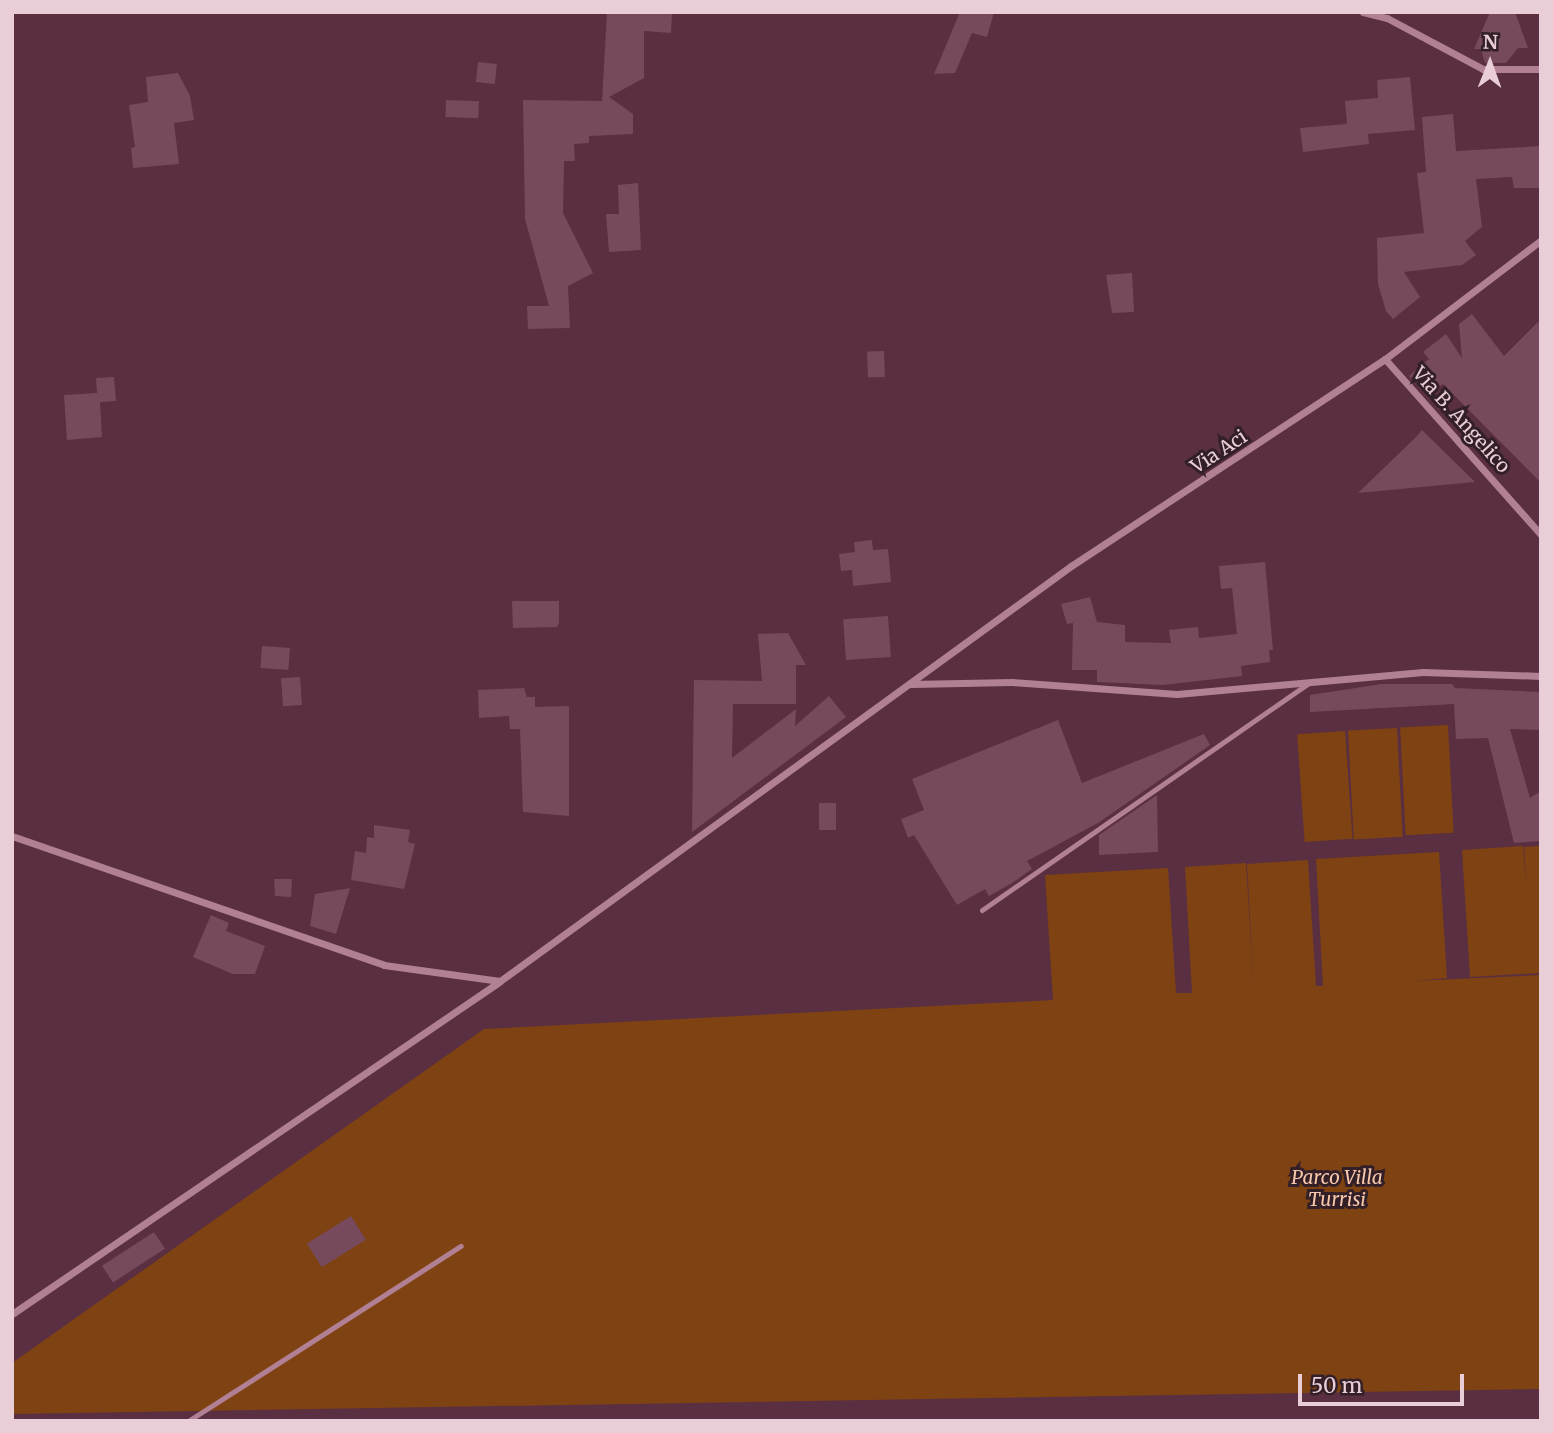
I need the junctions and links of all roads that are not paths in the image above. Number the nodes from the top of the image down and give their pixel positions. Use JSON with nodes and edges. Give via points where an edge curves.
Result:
{"nodes":[{"id":1,"x":1363,"y":12,"type":"edge"},
{"id":2,"x":1541,"y":69,"type":"edge"},
{"id":3,"x":1541,"y":240,"type":"edge"},
{"id":4,"x":1385,"y":359,"type":"junction"},
{"id":5,"x":1540,"y":529,"type":"edge"},
{"id":6,"x":1541,"y":676,"type":"edge"},
{"id":7,"x":1311,"y":681,"type":"junction"},
{"id":8,"x":911,"y":684,"type":"junction"},
{"id":9,"x":12,"y":836,"type":"edge"},
{"id":10,"x":982,"y":910,"type":"dead end"},
{"id":11,"x":500,"y":981,"type":"junction"},
{"id":12,"x":461,"y":1246,"type":"dead end"},
{"id":13,"x":12,"y":1314,"type":"edge"},
{"id":14,"x":188,"y":1421,"type":"edge"}],
"edges":[{"from":1,"to":2,"type":"street","via":[[1387,18],[1483,69]]},
{"from":3,"to":4,"type":"street","name":"Via Aci"},
{"from":4,"to":5,"type":"street","name":"Via B. Angelico"},
{"from":4,"to":8,"type":"street","name":"Via Aci","via":[[1071,566]]},
{"from":6,"to":7,"type":"street","via":[[1423,672]]},
{"from":7,"to":8,"type":"street","via":[[1150,695],[1012,682]]},
{"from":7,"to":10,"type":"lane"},
{"from":8,"to":11,"type":"street","name":"Via Aci"},
{"from":9,"to":11,"type":"street","via":[[384,965]]},
{"from":11,"to":13,"type":"street","name":"Via Aci"},
{"from":12,"to":14,"type":"lane"}]}
